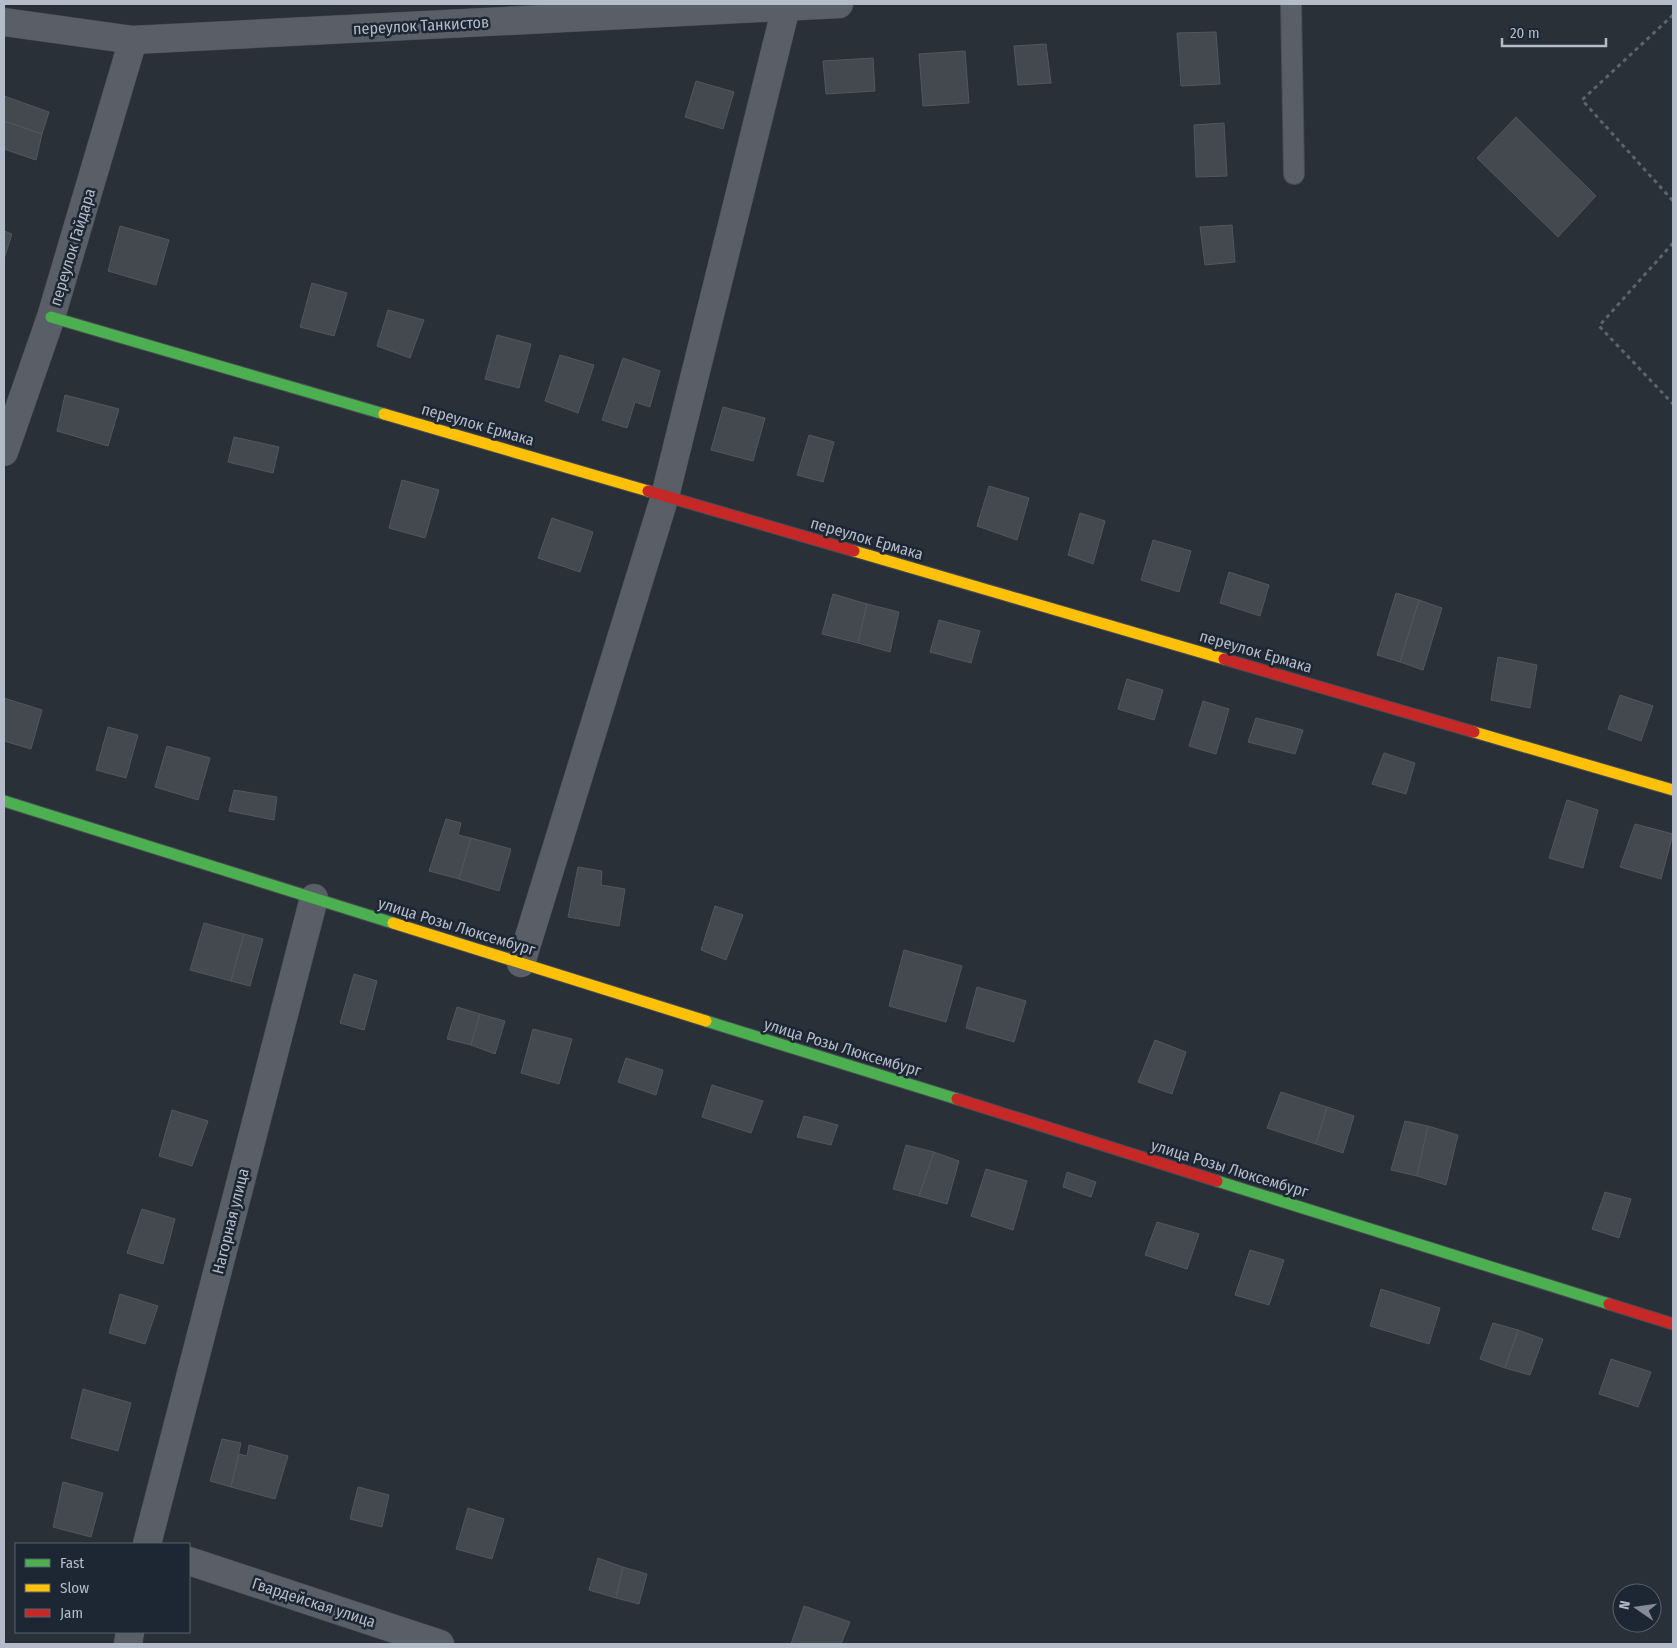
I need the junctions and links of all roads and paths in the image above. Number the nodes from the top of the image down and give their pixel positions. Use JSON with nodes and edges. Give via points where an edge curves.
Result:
{"nodes":[{"id":1,"x":840,"y":4,"type":"edge"},
{"id":2,"x":1291,"y":4,"type":"edge"},
{"id":3,"x":786,"y":7,"type":"junction"},
{"id":4,"x":1673,"y":15,"type":"edge"},
{"id":5,"x":4,"y":22,"type":"edge"},
{"id":6,"x":133,"y":40,"type":"junction"},
{"id":7,"x":1294,"y":174,"type":"dead end"},
{"id":8,"x":1673,"y":201,"type":"edge"},
{"id":9,"x":1673,"y":243,"type":"edge"},
{"id":10,"x":51,"y":317,"type":"junction"},
{"id":11,"x":1673,"y":404,"type":"edge"},
{"id":12,"x":4,"y":452,"type":"edge"},
{"id":13,"x":664,"y":496,"type":"junction"},
{"id":14,"x":1673,"y":790,"type":"edge"},
{"id":15,"x":4,"y":801,"type":"edge"},
{"id":16,"x":314,"y":898,"type":"junction"},
{"id":17,"x":521,"y":963,"type":"junction"},
{"id":18,"x":1673,"y":1324,"type":"edge"},
{"id":19,"x":147,"y":1543,"type":"edge"},
{"id":20,"x":190,"y":1561,"type":"edge"},
{"id":21,"x":440,"y":1644,"type":"edge"}],
"edges":[{"from":1,"to":3,"type":"street","name":"переулок Танкистов"},
{"from":2,"to":7,"type":"lane"},
{"from":3,"to":6,"type":"street","name":"переулок Танкистов"},
{"from":3,"to":13,"type":"street"},
{"from":4,"to":8,"type":"path","via":[[1582,100]]},
{"from":5,"to":6,"type":"street","name":"переулок Танкистов"},
{"from":6,"to":10,"type":"street","name":"переулок Гайдара"},
{"from":9,"to":11,"type":"path","via":[[1599,326]]},
{"from":10,"to":12,"type":"street","name":"переулок Гайдара"},
{"from":10,"to":13,"type":"street","name":"переулок Ермака"},
{"from":13,"to":14,"type":"street","name":"переулок Ермака"},
{"from":13,"to":17,"type":"street"},
{"from":15,"to":16,"type":"street","name":"улица Розы Люксембург"},
{"from":16,"to":17,"type":"street","name":"улица Розы Люксембург"},
{"from":16,"to":19,"type":"street","name":"Нагорная улица"},
{"from":17,"to":18,"type":"street","name":"улица Розы Люксембург"},
{"from":20,"to":21,"type":"street","name":"Гвардейская улица"}]}
